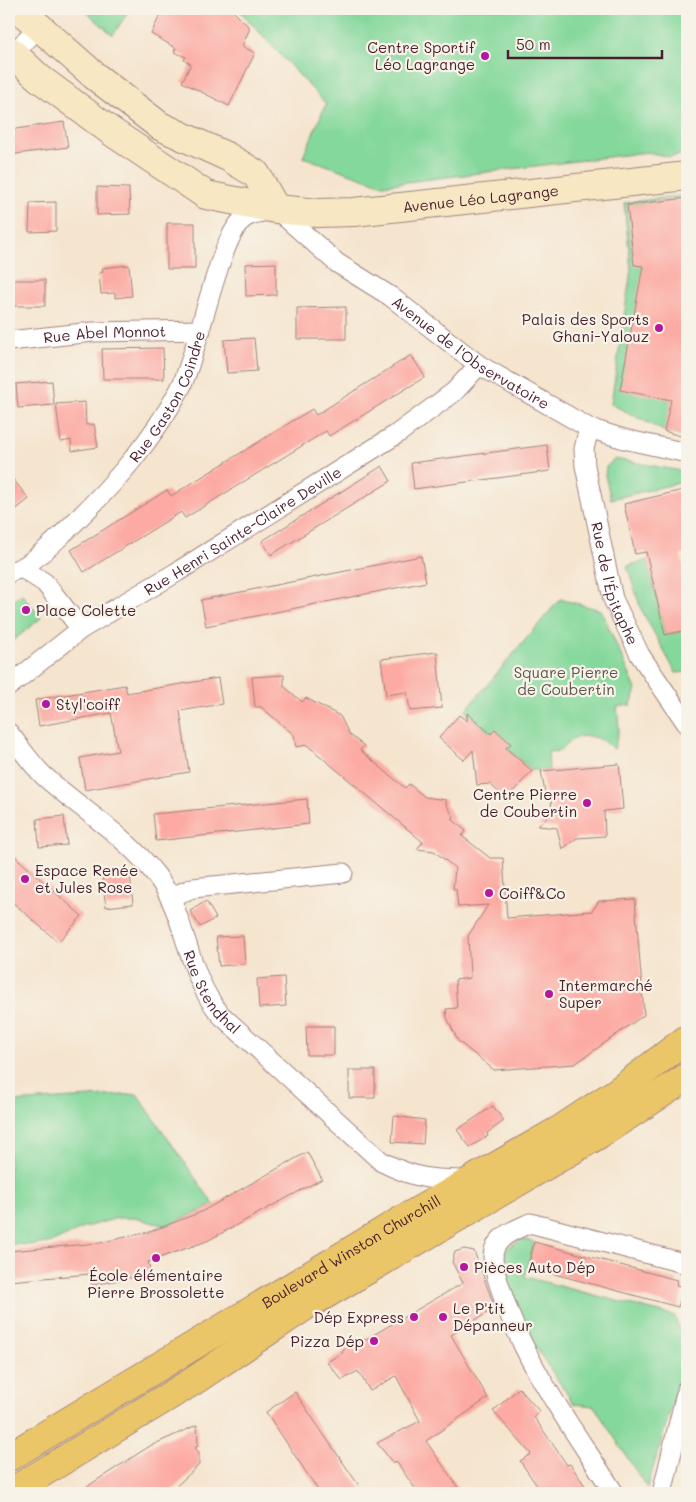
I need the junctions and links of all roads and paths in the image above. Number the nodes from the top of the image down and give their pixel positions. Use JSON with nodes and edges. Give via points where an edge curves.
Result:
{"nodes":[{"id":1,"x":29,"y":17,"type":"edge"},
{"id":2,"x":10,"y":55,"type":"edge"},
{"id":3,"x":687,"y":176,"type":"edge"},
{"id":4,"x":276,"y":209,"type":"junction"},
{"id":5,"x":201,"y":330,"type":"junction"},
{"id":6,"x":9,"y":341,"type":"edge"},
{"id":7,"x":478,"y":365,"type":"junction"},
{"id":8,"x":589,"y":428,"type":"junction"},
{"id":9,"x":687,"y":453,"type":"edge"},
{"id":10,"x":15,"y":570,"type":"edge"},
{"id":11,"x":81,"y":629,"type":"junction"},
{"id":12,"x":9,"y":686,"type":"edge"},
{"id":13,"x":687,"y":724,"type":"edge"},
{"id":14,"x":9,"y":732,"type":"edge"},
{"id":15,"x":343,"y":873,"type":"dead end"},
{"id":16,"x":171,"y":897,"type":"junction"},
{"id":17,"x":687,"y":1039,"type":"edge"},
{"id":18,"x":687,"y":1077,"type":"edge"},
{"id":19,"x":473,"y":1180,"type":"junction"},
{"id":20,"x":687,"y":1264,"type":"edge"},
{"id":21,"x":687,"y":1389,"type":"edge"},
{"id":22,"x":9,"y":1457,"type":"edge"},
{"id":23,"x":9,"y":1493,"type":"edge"},
{"id":24,"x":614,"y":1493,"type":"edge"},
{"id":25,"x":662,"y":1493,"type":"edge"}],
"edges":[{"from":1,"to":2,"type":"street"},
{"from":1,"to":4,"type":"main road","via":[[96,77],[160,126],[228,157],[256,174]]},
{"from":2,"to":4,"type":"main road","name":"Avenue Léo Lagrange","via":[[112,132],[206,195]]},
{"from":3,"to":4,"type":"main road","name":"Avenue Léo Lagrange","via":[[354,212]]},
{"from":4,"to":5,"type":"street","name":"Rue Gaston Coindre","via":[[246,217],[235,228],[218,268]]},
{"from":4,"to":7,"type":"street","name":"Avenue de l'Observatoire","via":[[337,263],[390,296]]},
{"from":5,"to":6,"type":"street","name":"Rue Abel Monnot","via":[[93,332]]},
{"from":5,"to":10,"type":"street","name":"Rue Gaston Coindre","via":[[181,387],[121,475],[47,548]]},
{"from":7,"to":8,"type":"street","name":"Avenue de l'Observatoire"},
{"from":7,"to":11,"type":"street","name":"Rue Henri Sainte-Claire Deville","via":[[454,392],[397,434]]},
{"from":8,"to":9,"type":"street","name":"Avenue de l'Observatoire"},
{"from":8,"to":13,"type":"street","name":"Rue de l'Épitaphe","via":[[584,449],[585,466],[613,599],[640,655]]},
{"from":10,"to":11,"type":"street","via":[[45,583]]},
{"from":11,"to":12,"type":"street"},
{"from":14,"to":16,"type":"street","name":"Rue Stendhal","via":[[44,776],[133,848]]},
{"from":15,"to":16,"type":"street","via":[[194,888]]},
{"from":16,"to":19,"type":"street","name":"Rue Stendhal","via":[[199,982],[221,1015],[382,1162],[412,1176],[430,1180]]},
{"from":17,"to":19,"type":"main road","name":"Boulevard Winston Churchill","via":[[561,1129]]},
{"from":18,"to":23,"type":"main road","name":"Boulevard Winston Churchill","via":[[581,1145],[304,1307],[192,1382]]},
{"from":19,"to":22,"type":"main road","name":"Boulevard Winston Churchill"},
{"from":20,"to":24,"type":"street","via":[[530,1223],[506,1234],[494,1252],[494,1266],[505,1303],[522,1343]]},
{"from":21,"to":25,"type":"street"}]}
